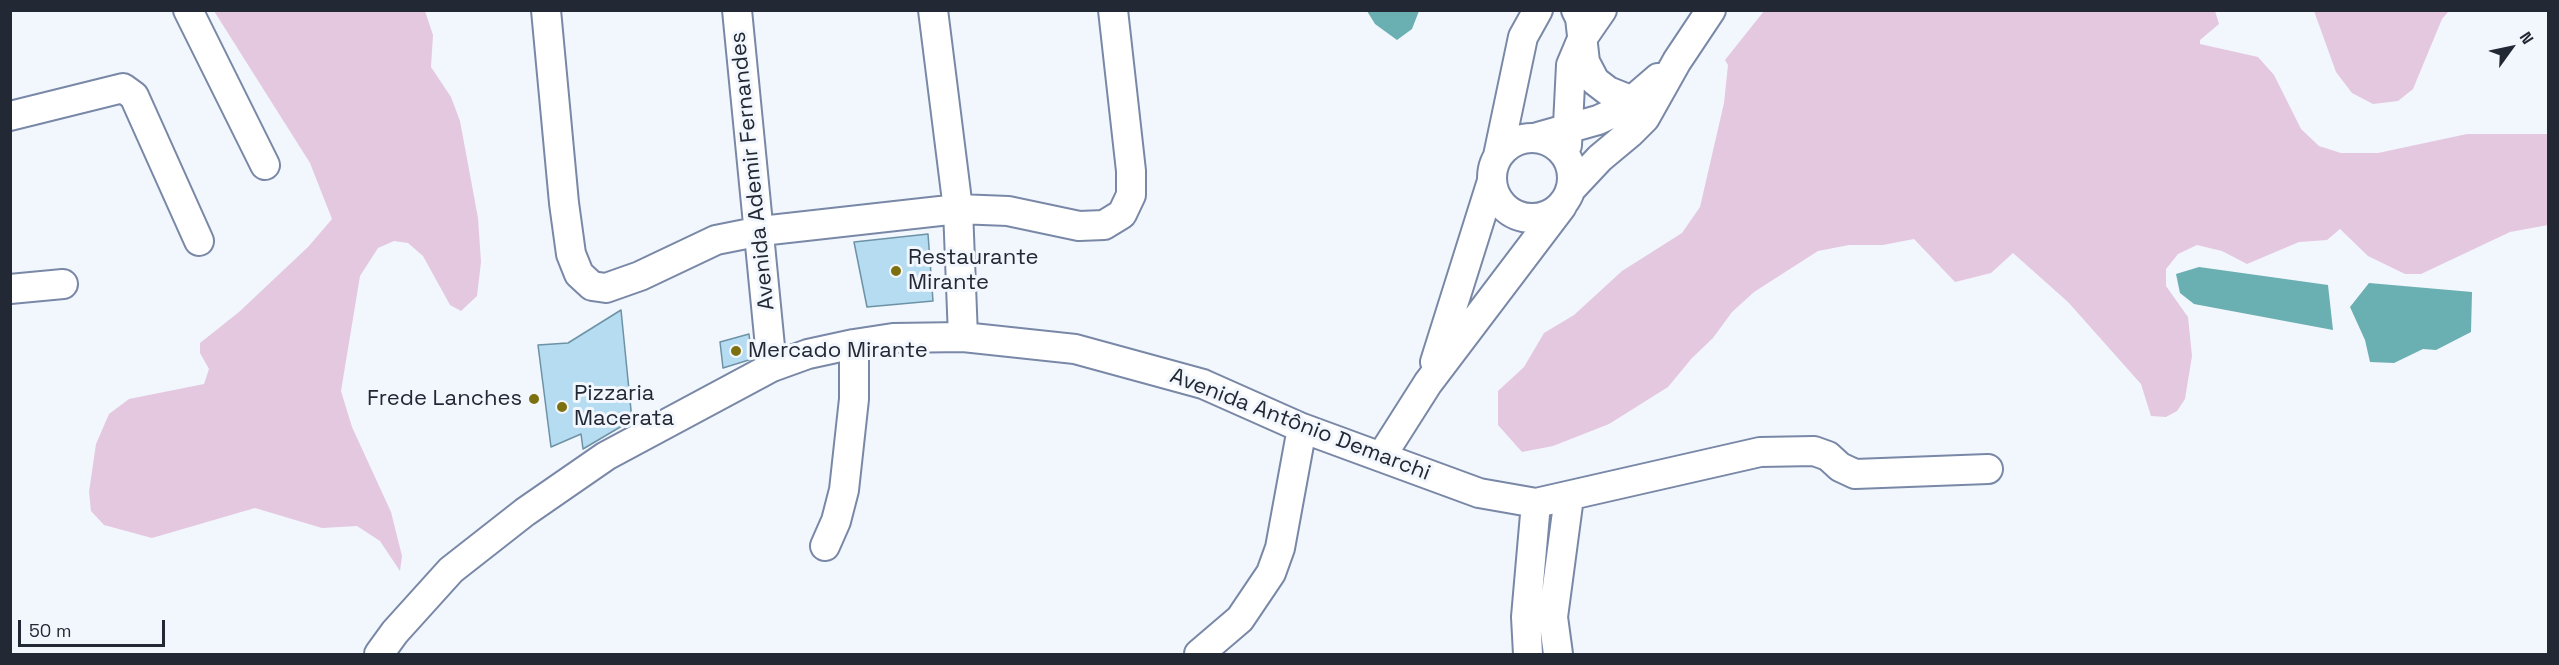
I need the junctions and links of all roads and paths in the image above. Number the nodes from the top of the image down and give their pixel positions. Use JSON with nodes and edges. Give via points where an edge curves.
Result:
{"nodes":[{"id":1,"x":188,"y":10,"type":"edge"},
{"id":2,"x":546,"y":10,"type":"edge"},
{"id":3,"x":737,"y":10,"type":"edge"},
{"id":4,"x":933,"y":10,"type":"edge"},
{"id":5,"x":1113,"y":10,"type":"edge"},
{"id":6,"x":1538,"y":10,"type":"edge"},
{"id":7,"x":1576,"y":10,"type":"edge"},
{"id":8,"x":1602,"y":10,"type":"edge"},
{"id":9,"x":1711,"y":10,"type":"edge"},
{"id":10,"x":1582,"y":39,"type":"junction"},
{"id":11,"x":1677,"y":61,"type":"junction"},
{"id":12,"x":1633,"y":101,"type":"junction"},
{"id":13,"x":10,"y":116,"type":"edge"},
{"id":14,"x":1567,"y":128,"type":"junction"},
{"id":15,"x":1538,"y":137,"type":"junction"},
{"id":16,"x":1498,"y":156,"type":"junction"},
{"id":17,"x":1566,"y":156,"type":"junction"},
{"id":18,"x":265,"y":165,"type":"dead end"},
{"id":19,"x":1491,"y":184,"type":"junction"},
{"id":20,"x":1566,"y":198,"type":"junction"},
{"id":21,"x":958,"y":209,"type":"junction"},
{"id":22,"x":760,"y":231,"type":"junction"},
{"id":23,"x":199,"y":242,"type":"dead end"},
{"id":24,"x":63,"y":284,"type":"dead end"},
{"id":25,"x":10,"y":289,"type":"edge"},
{"id":26,"x":963,"y":338,"type":"junction"},
{"id":27,"x":854,"y":344,"type":"junction"},
{"id":28,"x":772,"y":367,"type":"junction"},
{"id":29,"x":1428,"y":383,"type":"junction"},
{"id":30,"x":1302,"y":428,"type":"junction"},
{"id":31,"x":1382,"y":457,"type":"junction"},
{"id":32,"x":1988,"y":469,"type":"dead end"},
{"id":33,"x":1569,"y":497,"type":"junction"},
{"id":34,"x":1536,"y":503,"type":"junction"},
{"id":35,"x":825,"y":546,"type":"dead end"},
{"id":36,"x":379,"y":654,"type":"edge"},
{"id":37,"x":1199,"y":654,"type":"edge"},
{"id":38,"x":1528,"y":654,"type":"edge"},
{"id":39,"x":1558,"y":654,"type":"edge"}],
"edges":[{"from":1,"to":18,"type":"street"},
{"from":2,"to":22,"type":"street","via":[[564,203],[571,254],[579,274],[592,286],[606,288],[716,240]]},
{"from":3,"to":22,"type":"street","name":"Avenida Ademir Fernandes"},
{"from":4,"to":21,"type":"street"},
{"from":5,"to":21,"type":"street","via":[[1131,171],[1131,195],[1122,214],[1104,225],[1079,226],[1008,211]]},
{"from":6,"to":16,"type":"street","via":[[1523,37]]},
{"from":7,"to":10,"type":"street"},
{"from":8,"to":10,"type":"street"},
{"from":9,"to":11,"type":"street"},
{"from":10,"to":12,"type":"street","via":[[1585,62],[1595,81]]},
{"from":10,"to":14,"type":"street","via":[[1571,65]]},
{"from":11,"to":12,"type":"street"},
{"from":11,"to":20,"type":"street","via":[[1645,118],[1600,158]]},
{"from":12,"to":14,"type":"street","via":[[1598,120]]},
{"from":13,"to":23,"type":"street","via":[[123,88],[134,96]]},
{"from":14,"to":15,"type":"street"},
{"from":14,"to":17,"type":"street"},
{"from":15,"to":16,"type":"street","via":[[1508,144]]},
{"from":15,"to":17,"type":"street","via":[[1554,144]]},
{"from":16,"to":19,"type":"street"},
{"from":17,"to":20,"type":"street","via":[[1572,173]]},
{"from":19,"to":20,"type":"street","via":[[1502,204],[1520,217],[1535,219],[1550,214]]},
{"from":19,"to":29,"type":"street"},
{"from":20,"to":29,"type":"street"},
{"from":21,"to":22,"type":"street"},
{"from":21,"to":26,"type":"street"},
{"from":22,"to":28,"type":"street","name":"Avenida Ademir Fernandes"},
{"from":24,"to":25,"type":"street"},
{"from":26,"to":27,"type":"street","name":"Avenida Antônio Demarchi","via":[[893,338]]},
{"from":26,"to":30,"type":"street","name":"Avenida Antônio Demarchi","via":[[1086,352],[1203,384]]},
{"from":27,"to":28,"type":"street","name":"Avenida Antônio Demarchi"},
{"from":27,"to":35,"type":"street","via":[[854,399],[844,490]]},
{"from":28,"to":36,"type":"street","name":"Avenida Antônio Demarchi","via":[[606,456],[525,512],[451,570]]},
{"from":29,"to":31,"type":"street"},
{"from":30,"to":31,"type":"street","name":"Avenida Antônio Demarchi"},
{"from":30,"to":37,"type":"street","via":[[1280,548],[1271,573],[1240,619]]},
{"from":31,"to":34,"type":"street","name":"Avenida Antônio Demarchi","via":[[1479,493]]},
{"from":32,"to":33,"type":"street","name":"Avenida Antônio Demarchi","via":[[1855,474],[1814,451],[1760,452]]},
{"from":33,"to":34,"type":"street","name":"Avenida Antônio Demarchi"},
{"from":33,"to":39,"type":"street","via":[[1552,616]]},
{"from":34,"to":38,"type":"street","via":[[1526,617]]}]}
